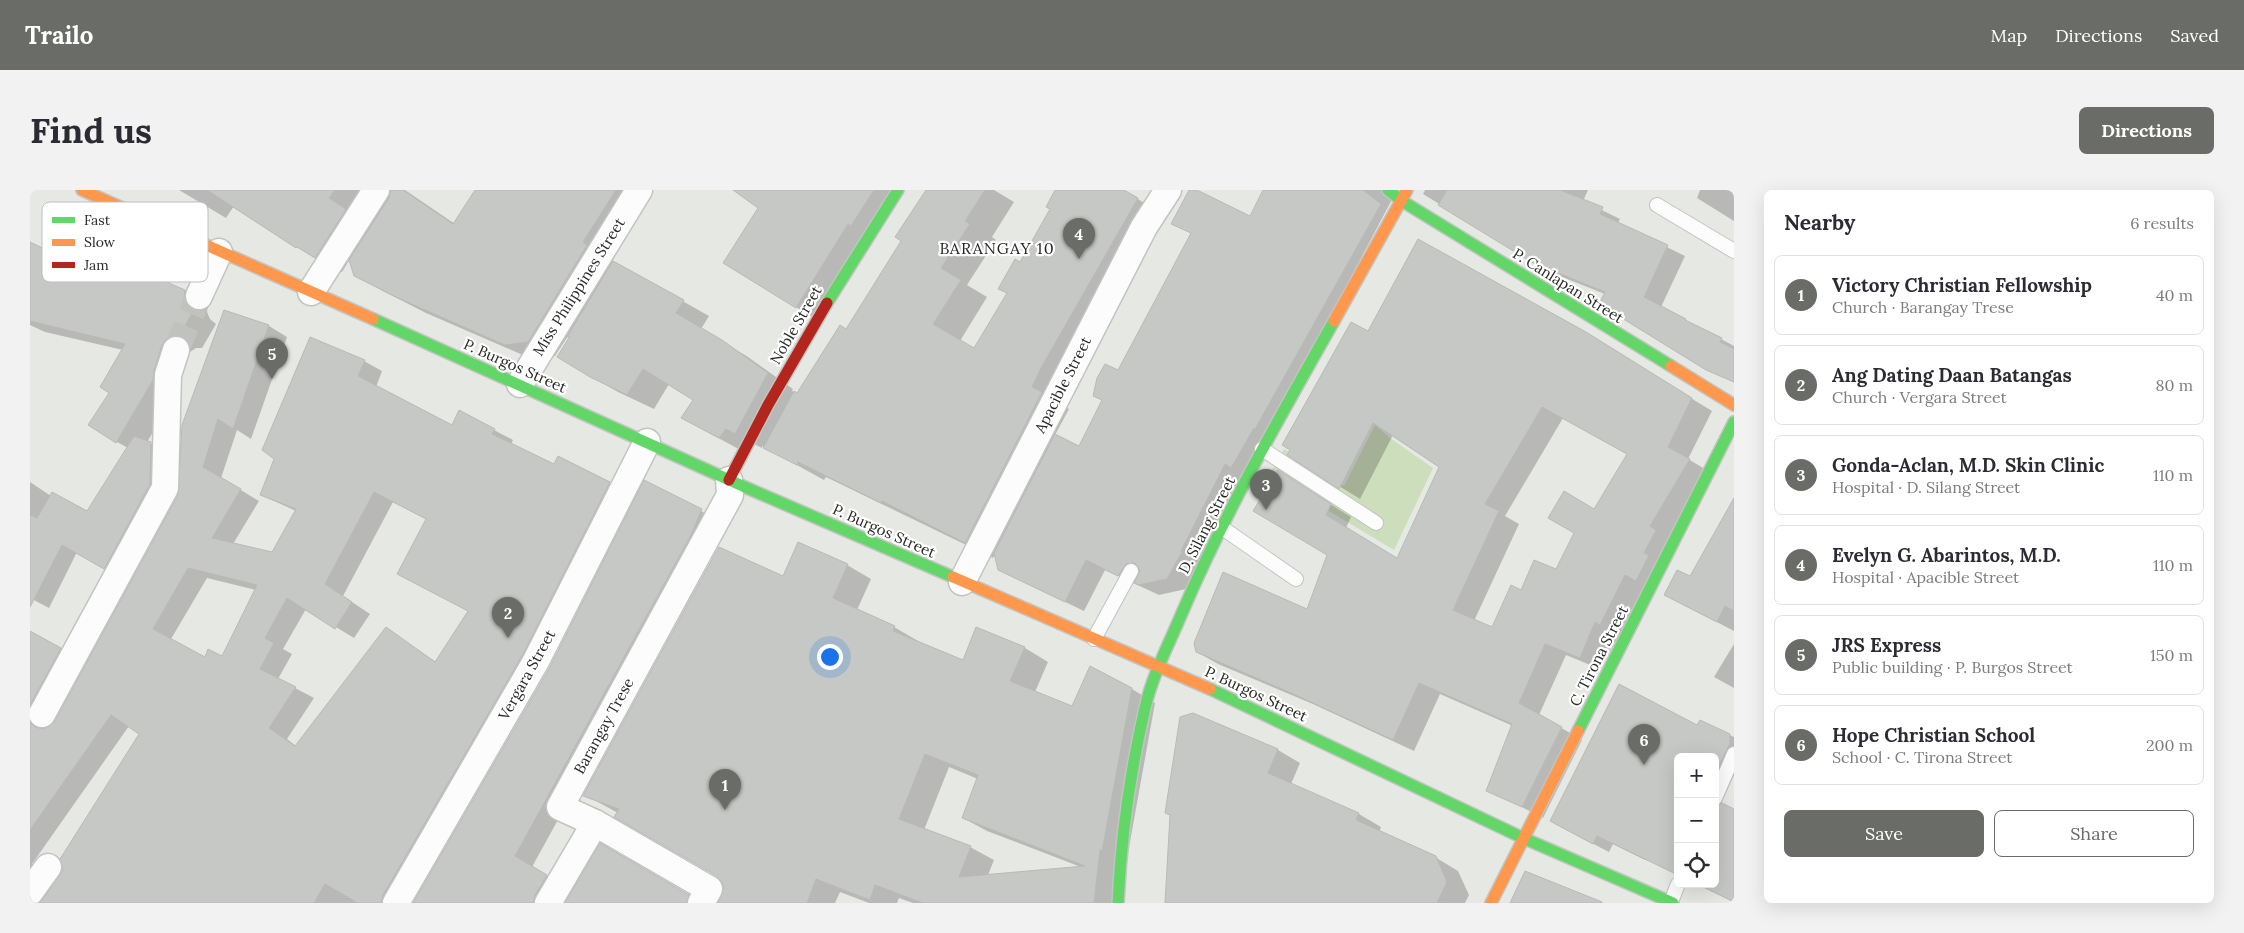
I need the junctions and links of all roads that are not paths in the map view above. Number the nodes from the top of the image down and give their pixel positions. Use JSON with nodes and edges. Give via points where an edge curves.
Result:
{"nodes":[{"id":1,"x":82,"y":190,"type":"edge"},
{"id":2,"x":376,"y":190,"type":"edge"},
{"id":3,"x":639,"y":190,"type":"edge"},
{"id":4,"x":898,"y":190,"type":"edge"},
{"id":5,"x":1168,"y":190,"type":"edge"},
{"id":6,"x":1388,"y":190,"type":"edge"},
{"id":7,"x":1407,"y":190,"type":"edge"},
{"id":8,"x":106,"y":195,"type":"edge"},
{"id":9,"x":1402,"y":201,"type":"junction"},
{"id":10,"x":120,"y":202,"type":"edge"},
{"id":11,"x":1657,"y":205,"type":"dead end"},
{"id":12,"x":208,"y":246,"type":"edge"},
{"id":13,"x":1734,"y":251,"type":"edge"},
{"id":14,"x":219,"y":252,"type":"junction"},
{"id":15,"x":208,"y":276,"type":"tunnel mouth"},
{"id":16,"x":205,"y":282,"type":"edge"},
{"id":17,"x":311,"y":292,"type":"junction"},
{"id":18,"x":199,"y":296,"type":"tunnel mouth"},
{"id":19,"x":176,"y":350,"type":"tunnel mouth"},
{"id":20,"x":520,"y":384,"type":"junction"},
{"id":21,"x":1734,"y":405,"type":"edge"},
{"id":22,"x":1734,"y":422,"type":"edge"},
{"id":23,"x":647,"y":442,"type":"junction"},
{"id":24,"x":1262,"y":449,"type":"junction"},
{"id":25,"x":729,"y":480,"type":"junction"},
{"id":26,"x":1376,"y":523,"type":"dead end"},
{"id":27,"x":1221,"y":527,"type":"junction"},
{"id":28,"x":1131,"y":571,"type":"dead end"},
{"id":29,"x":1296,"y":579,"type":"dead end"},
{"id":30,"x":962,"y":582,"type":"junction"},
{"id":31,"x":1094,"y":638,"type":"junction"},
{"id":32,"x":1159,"y":667,"type":"junction"},
{"id":33,"x":42,"y":714,"type":"dead end"},
{"id":34,"x":1734,"y":754,"type":"edge"},
{"id":35,"x":1719,"y":789,"type":"edge"},
{"id":36,"x":595,"y":824,"type":"junction"},
{"id":37,"x":1522,"y":838,"type":"junction"},
{"id":38,"x":48,"y":867,"type":"dead end"},
{"id":39,"x":1677,"y":888,"type":"edge"},
{"id":40,"x":30,"y":892,"type":"edge"},
{"id":41,"x":1672,"y":902,"type":"edge"},
{"id":42,"x":396,"y":903,"type":"edge"},
{"id":43,"x":548,"y":903,"type":"edge"},
{"id":44,"x":701,"y":903,"type":"edge"},
{"id":45,"x":1118,"y":903,"type":"edge"},
{"id":46,"x":1491,"y":903,"type":"edge"}],
"edges":[{"from":1,"to":8,"type":"main road","name":"P. Burgos Street"},
{"from":2,"to":17,"type":"street"},
{"from":3,"to":20,"type":"street","name":"Miss Philippines Street"},
{"from":4,"to":25,"type":"main road","name":"Noble Street","via":[[820,312],[751,434]]},
{"from":5,"to":30,"type":"street","name":"Apacible Street","via":[[1144,227]]},
{"from":6,"to":9,"type":"main road","name":"P. Canlapan Street"},
{"from":7,"to":9,"type":"main road","name":"D. Silang Street"},
{"from":8,"to":10,"type":"main road","name":"P. Burgos Street"},
{"from":9,"to":21,"type":"main road","name":"P. Canlapan Street"},
{"from":9,"to":24,"type":"main road","name":"D. Silang Street"},
{"from":11,"to":13,"type":"lane"},
{"from":12,"to":14,"type":"main road","name":"P. Burgos Street"},
{"from":14,"to":15,"type":"street"},
{"from":14,"to":17,"type":"main road","name":"P. Burgos Street"},
{"from":16,"to":18,"type":"street"},
{"from":17,"to":20,"type":"main road","name":"P. Burgos Street"},
{"from":19,"to":33,"type":"street","via":[[168,375],[165,488]]},
{"from":20,"to":23,"type":"main road","name":"P. Burgos Street"},
{"from":22,"to":37,"type":"main road","name":"C. Tirona Street"},
{"from":23,"to":25,"type":"main road","name":"P. Burgos Street"},
{"from":23,"to":42,"type":"street","name":"Vergara Street","via":[[536,661]]},
{"from":24,"to":26,"type":"lane"},
{"from":24,"to":27,"type":"main road","name":"D. Silang Street"},
{"from":25,"to":30,"type":"main road","name":"P. Burgos Street"},
{"from":25,"to":36,"type":"street","name":"Barangay Trese","via":[[730,495],[560,807]]},
{"from":27,"to":29,"type":"lane"},
{"from":27,"to":32,"type":"main road","name":"D. Silang Street"},
{"from":28,"to":31,"type":"lane"},
{"from":30,"to":31,"type":"main road","name":"P. Burgos Street"},
{"from":31,"to":32,"type":"main road","name":"P. Burgos Street"},
{"from":32,"to":37,"type":"main road","name":"P. Burgos Street","via":[[1293,727]]},
{"from":32,"to":45,"type":"main road","name":"D. Silang Street","via":[[1145,707],[1131,782],[1121,842]]},
{"from":34,"to":35,"type":"lane"},
{"from":36,"to":43,"type":"street"},
{"from":36,"to":44,"type":"street","name":"Barangay Trese","via":[[709,889]]},
{"from":37,"to":41,"type":"main road","name":"P. Burgos Street"},
{"from":37,"to":46,"type":"main road","name":"C. Tirona Street"},
{"from":38,"to":40,"type":"street"},
{"from":39,"to":41,"type":"lane"}]}
